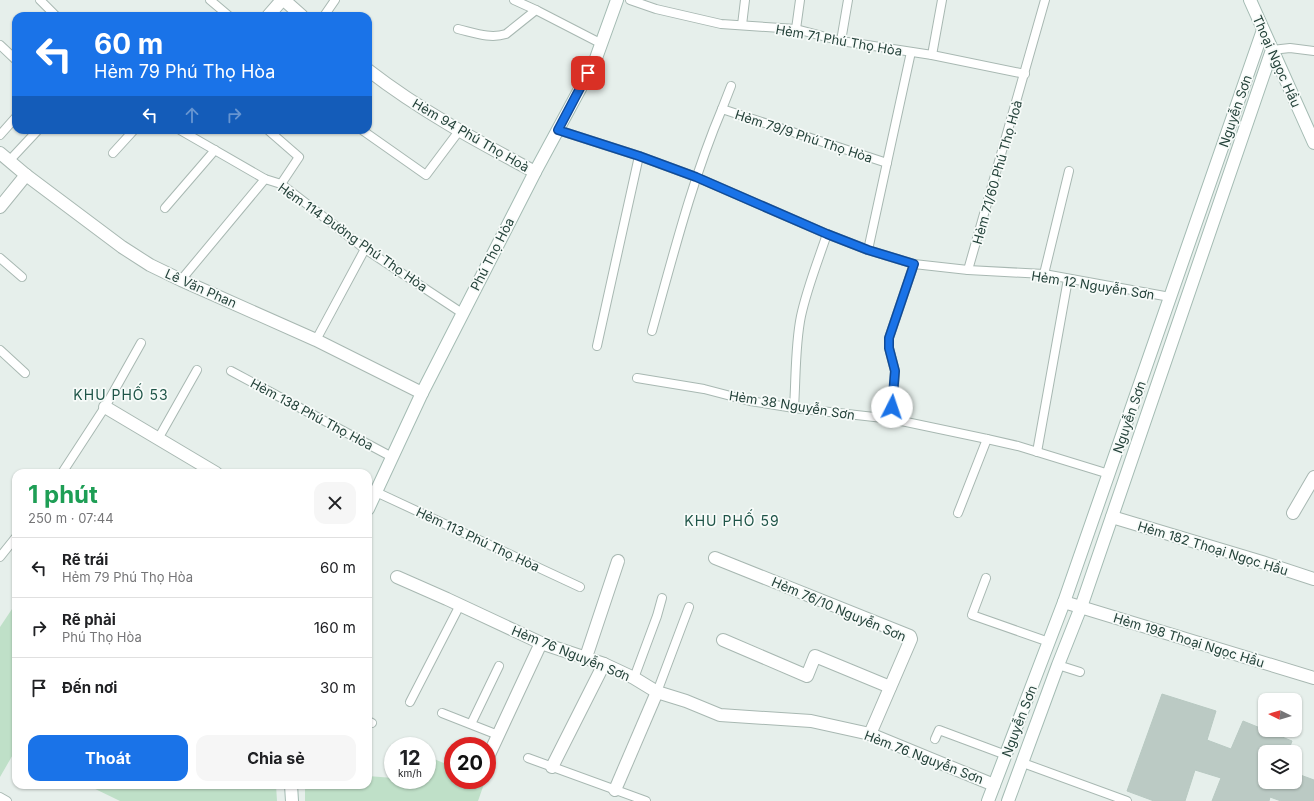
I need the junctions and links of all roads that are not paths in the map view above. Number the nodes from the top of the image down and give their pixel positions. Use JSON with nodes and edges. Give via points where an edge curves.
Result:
{"nodes":[{"id":1,"x":40,"y":0,"type":"edge"},
{"id":2,"x":210,"y":0,"type":"edge"},
{"id":3,"x":283,"y":0,"type":"edge"},
{"id":4,"x":335,"y":0,"type":"edge"},
{"id":5,"x":514,"y":0,"type":"edge"},
{"id":6,"x":617,"y":0,"type":"edge"},
{"id":7,"x":630,"y":0,"type":"edge"},
{"id":8,"x":745,"y":0,"type":"edge"},
{"id":9,"x":800,"y":0,"type":"edge"},
{"id":10,"x":848,"y":0,"type":"edge"},
{"id":11,"x":942,"y":0,"type":"edge"},
{"id":12,"x":1045,"y":0,"type":"edge"},
{"id":13,"x":1250,"y":0,"type":"edge"},
{"id":14,"x":536,"y":10,"type":"junction"},
{"id":15,"x":52,"y":12,"type":"edge"},
{"id":16,"x":224,"y":12,"type":"edge"},
{"id":17,"x":272,"y":12,"type":"edge"},
{"id":18,"x":297,"y":12,"type":"edge"},
{"id":19,"x":327,"y":12,"type":"edge"},
{"id":20,"x":742,"y":25,"type":"junction"},
{"id":21,"x":458,"y":29,"type":"dead end"},
{"id":22,"x":796,"y":29,"type":"junction"},
{"id":23,"x":1263,"y":30,"type":"junction"},
{"id":24,"x":841,"y":40,"type":"junction"},
{"id":25,"x":602,"y":44,"type":"junction"},
{"id":26,"x":0,"y":45,"type":"edge"},
{"id":27,"x":1272,"y":50,"type":"junction"},
{"id":28,"x":1314,"y":51,"type":"edge"},
{"id":29,"x":911,"y":52,"type":"junction"},
{"id":30,"x":932,"y":55,"type":"junction"},
{"id":31,"x":12,"y":56,"type":"edge"},
{"id":32,"x":372,"y":73,"type":"edge"},
{"id":33,"x":1025,"y":74,"type":"junction"},
{"id":34,"x":731,"y":86,"type":"dead end"},
{"id":35,"x":722,"y":109,"type":"junction"},
{"id":36,"x":12,"y":122,"type":"edge"},
{"id":37,"x":558,"y":130,"type":"junction"},
{"id":38,"x":458,"y":131,"type":"junction"},
{"id":39,"x":34,"y":134,"type":"edge"},
{"id":40,"x":130,"y":134,"type":"edge"},
{"id":41,"x":187,"y":134,"type":"edge"},
{"id":42,"x":273,"y":134,"type":"edge"},
{"id":43,"x":368,"y":134,"type":"edge"},
{"id":44,"x":0,"y":135,"type":"edge"},
{"id":45,"x":1314,"y":142,"type":"edge"},
{"id":46,"x":214,"y":150,"type":"junction"},
{"id":47,"x":0,"y":153,"type":"edge"},
{"id":48,"x":113,"y":153,"type":"dead end"},
{"id":49,"x":639,"y":156,"type":"junction"},
{"id":50,"x":9,"y":161,"type":"junction"},
{"id":51,"x":887,"y":163,"type":"junction"},
{"id":52,"x":1068,"y":171,"type":"dead end"},
{"id":53,"x":535,"y":172,"type":"junction"},
{"id":54,"x":26,"y":175,"type":"junction"},
{"id":55,"x":696,"y":177,"type":"junction"},
{"id":56,"x":265,"y":179,"type":"junction"},
{"id":57,"x":281,"y":184,"type":"junction"},
{"id":58,"x":0,"y":207,"type":"edge"},
{"id":59,"x":164,"y":208,"type":"dead end"},
{"id":60,"x":827,"y":234,"type":"junction"},
{"id":61,"x":365,"y":249,"type":"junction"},
{"id":62,"x":868,"y":250,"type":"junction"},
{"id":63,"x":0,"y":258,"type":"edge"},
{"id":64,"x":914,"y":264,"type":"junction"},
{"id":65,"x":968,"y":270,"type":"junction"},
{"id":66,"x":1044,"y":274,"type":"junction"},
{"id":67,"x":22,"y":277,"type":"dead end"},
{"id":68,"x":1068,"y":279,"type":"junction"},
{"id":69,"x":181,"y":280,"type":"junction"},
{"id":70,"x":1170,"y":298,"type":"junction"},
{"id":71,"x":1187,"y":300,"type":"junction"},
{"id":72,"x":462,"y":313,"type":"junction"},
{"id":73,"x":652,"y":331,"type":"dead end"},
{"id":74,"x":316,"y":340,"type":"junction"},
{"id":75,"x":141,"y":343,"type":"dead end"},
{"id":76,"x":597,"y":346,"type":"dead end"},
{"id":77,"x":0,"y":350,"type":"edge"},
{"id":78,"x":198,"y":370,"type":"dead end"},
{"id":79,"x":231,"y":371,"type":"dead end"},
{"id":80,"x":25,"y":373,"type":"dead end"},
{"id":81,"x":637,"y":378,"type":"dead end"},
{"id":82,"x":422,"y":393,"type":"junction"},
{"id":83,"x":105,"y":407,"type":"junction"},
{"id":84,"x":794,"y":408,"type":"junction"},
{"id":85,"x":892,"y":419,"type":"junction"},
{"id":86,"x":158,"y":439,"type":"junction"},
{"id":87,"x":987,"y":439,"type":"junction"},
{"id":88,"x":1037,"y":452,"type":"junction"},
{"id":89,"x":392,"y":457,"type":"junction"},
{"id":90,"x":65,"y":469,"type":"edge"},
{"id":91,"x":209,"y":469,"type":"edge"},
{"id":92,"x":1109,"y":474,"type":"junction"},
{"id":93,"x":1314,"y":477,"type":"edge"},
{"id":94,"x":376,"y":492,"type":"junction"},
{"id":95,"x":372,"y":500,"type":"edge"},
{"id":96,"x":958,"y":513,"type":"dead end"},
{"id":97,"x":1292,"y":513,"type":"dead end"},
{"id":98,"x":1112,"y":517,"type":"junction"},
{"id":99,"x":12,"y":542,"type":"edge"},
{"id":100,"x":0,"y":558,"type":"edge"},
{"id":101,"x":715,"y":558,"type":"dead end"},
{"id":102,"x":618,"y":561,"type":"dead end"},
{"id":103,"x":397,"y":577,"type":"dead end"},
{"id":104,"x":986,"y":578,"type":"dead end"},
{"id":105,"x":1314,"y":579,"type":"edge"},
{"id":106,"x":580,"y":587,"type":"dead end"},
{"id":107,"x":662,"y":598,"type":"dead end"},
{"id":108,"x":1064,"y":602,"type":"junction"},
{"id":109,"x":460,"y":605,"type":"junction"},
{"id":110,"x":688,"y":607,"type":"dead end"},
{"id":111,"x":1081,"y":608,"type":"junction"},
{"id":112,"x":723,"y":640,"type":"dead end"},
{"id":113,"x":1049,"y":642,"type":"junction"},
{"id":114,"x":542,"y":643,"type":"junction"},
{"id":115,"x":586,"y":658,"type":"junction"},
{"id":116,"x":604,"y":664,"type":"junction"},
{"id":117,"x":1058,"y":665,"type":"junction"},
{"id":118,"x":499,"y":666,"type":"dead end"},
{"id":119,"x":1080,"y":672,"type":"dead end"},
{"id":120,"x":634,"y":678,"type":"junction"},
{"id":121,"x":1314,"y":678,"type":"edge"},
{"id":122,"x":890,"y":687,"type":"junction"},
{"id":123,"x":657,"y":692,"type":"junction"},
{"id":124,"x":410,"y":702,"type":"dead end"},
{"id":125,"x":442,"y":713,"type":"dead end"},
{"id":126,"x":471,"y":724,"type":"junction"},
{"id":127,"x":870,"y":734,"type":"junction"},
{"id":128,"x":498,"y":735,"type":"junction"},
{"id":129,"x":935,"y":739,"type":"dead end"},
{"id":130,"x":496,"y":740,"type":"edge"},
{"id":131,"x":1006,"y":755,"type":"junction"},
{"id":132,"x":528,"y":758,"type":"dead end"},
{"id":133,"x":1023,"y":763,"type":"junction"},
{"id":134,"x":552,"y":767,"type":"junction"},
{"id":135,"x":994,"y":785,"type":"junction"},
{"id":136,"x":291,"y":789,"type":"edge"},
{"id":137,"x":615,"y":790,"type":"junction"},
{"id":138,"x":0,"y":797,"type":"edge"},
{"id":139,"x":7,"y":801,"type":"edge"},
{"id":140,"x":292,"y":801,"type":"edge"},
{"id":141,"x":646,"y":801,"type":"edge"},
{"id":142,"x":988,"y":801,"type":"edge"},
{"id":143,"x":1008,"y":801,"type":"edge"},
{"id":144,"x":1127,"y":801,"type":"edge"}],
"edges":[{"from":1,"to":15,"type":"lane"},
{"from":2,"to":16,"type":"lane"},
{"from":3,"to":17,"type":"street"},
{"from":3,"to":18,"type":"street"},
{"from":4,"to":19,"type":"lane"},
{"from":5,"to":14,"type":"lane"},
{"from":6,"to":25,"type":"street","name":"Phú Thọ Hòa"},
{"from":7,"to":20,"type":"lane","name":"Hẻm 71 Phú Thọ Hòa","via":[[656,9],[721,24]]},
{"from":8,"to":20,"type":"lane"},
{"from":9,"to":22,"type":"lane"},
{"from":10,"to":24,"type":"lane"},
{"from":11,"to":30,"type":"lane"},
{"from":12,"to":33,"type":"lane","name":"Hẻm 71/60 Phú Thọ Hoà"},
{"from":13,"to":23,"type":"street","name":"Thoại Ngọc Hầu"},
{"from":14,"to":21,"type":"lane","via":[[500,36],[493,37]]},
{"from":14,"to":25,"type":"lane"},
{"from":20,"to":22,"type":"lane","name":"Hẻm 71 Phú Thọ Hòa"},
{"from":22,"to":24,"type":"lane","name":"Hẻm 71 Phú Thọ Hòa"},
{"from":23,"to":27,"type":"street","name":"Thoại Ngọc Hầu"},
{"from":23,"to":70,"type":"street","name":"Nguyễn Sơn"},
{"from":24,"to":29,"type":"lane","name":"Hẻm 71 Phú Thọ Hòa"},
{"from":25,"to":37,"type":"street","name":"Phú Thọ Hòa"},
{"from":26,"to":31,"type":"lane"},
{"from":27,"to":28,"type":"lane","via":[[1290,48]]},
{"from":27,"to":45,"type":"street","name":"Thoại Ngọc Hầu"},
{"from":27,"to":71,"type":"street","name":"Nguyễn Sơn"},
{"from":29,"to":30,"type":"lane","name":"Hẻm 71 Phú Thọ Hòa"},
{"from":29,"to":51,"type":"lane"},
{"from":30,"to":33,"type":"lane","name":"Hẻm 71 Phú Thọ Hòa"},
{"from":32,"to":38,"type":"street","name":"Hẻm 94 Phú Thọ Hoà"},
{"from":33,"to":65,"type":"lane","name":"Hẻm 71/60 Phú Thọ Hoà"},
{"from":34,"to":35,"type":"lane"},
{"from":35,"to":51,"type":"lane","name":"Hẻm 79/9 Phú Thọ Hòa"},
{"from":35,"to":55,"type":"lane","name":"Hẻm 79/9 Phú Thọ Hòa"},
{"from":36,"to":44,"type":"lane"},
{"from":37,"to":49,"type":"lane","name":"Hẻm 12 Nguyễn Sơn"},
{"from":37,"to":53,"type":"street","name":"Phú Thọ Hòa"},
{"from":38,"to":43,"type":"lane","via":[[426,175]]},
{"from":38,"to":53,"type":"street","name":"Hẻm 94 Phú Thọ Hoà"},
{"from":39,"to":50,"type":"lane"},
{"from":40,"to":48,"type":"lane"},
{"from":41,"to":46,"type":"lane","name":"Hẻm 114 Đường Phú Thọ Hòa"},
{"from":42,"to":57,"type":"lane","via":[[299,157]]},
{"from":46,"to":56,"type":"lane","name":"Hẻm 114 Đường Phú Thọ Hòa"},
{"from":46,"to":59,"type":"lane"},
{"from":47,"to":50,"type":"street","name":"Lê Văn Phan"},
{"from":49,"to":55,"type":"lane","name":"Hẻm 12 Nguyễn Sơn"},
{"from":49,"to":76,"type":"lane"},
{"from":50,"to":54,"type":"street","name":"Lê Văn Phan"},
{"from":51,"to":62,"type":"lane"},
{"from":52,"to":66,"type":"lane"},
{"from":53,"to":72,"type":"street","name":"Phú Thọ Hòa"},
{"from":54,"to":58,"type":"street"},
{"from":54,"to":69,"type":"street","name":"Lê Văn Phan","via":[[136,256]]},
{"from":55,"to":60,"type":"lane","name":"Hẻm 12 Nguyễn Sơn"},
{"from":55,"to":73,"type":"lane","name":"Hẻm 79/9 Phú Thọ Hòa"},
{"from":56,"to":57,"type":"lane","name":"Hẻm 114 Đường Phú Thọ Hòa"},
{"from":56,"to":69,"type":"lane"},
{"from":57,"to":61,"type":"lane","name":"Hẻm 114 Đường Phú Thọ Hòa"},
{"from":60,"to":62,"type":"lane","name":"Hẻm 12 Nguyễn Sơn"},
{"from":60,"to":84,"type":"lane","via":[[801,317]]},
{"from":61,"to":72,"type":"lane","name":"Hẻm 114 Đường Phú Thọ Hòa"},
{"from":61,"to":74,"type":"lane"},
{"from":62,"to":64,"type":"lane","name":"Hẻm 12 Nguyễn Sơn"},
{"from":63,"to":67,"type":"lane"},
{"from":64,"to":65,"type":"lane","name":"Hẻm 12 Nguyễn Sơn"},
{"from":64,"to":85,"type":"lane","via":[[889,338],[895,371]]},
{"from":65,"to":66,"type":"lane","name":"Hẻm 12 Nguyễn Sơn"},
{"from":66,"to":68,"type":"lane","name":"Hẻm 12 Nguyễn Sơn"},
{"from":68,"to":70,"type":"lane","name":"Hẻm 12 Nguyễn Sơn"},
{"from":68,"to":88,"type":"lane"},
{"from":69,"to":74,"type":"street","name":"Lê Văn Phan"},
{"from":70,"to":71,"type":"street"},
{"from":70,"to":92,"type":"street","name":"Nguyễn Sơn"},
{"from":71,"to":98,"type":"street","name":"Nguyễn Sơn"},
{"from":72,"to":82,"type":"street","name":"Phú Thọ Hòa"},
{"from":74,"to":82,"type":"street","name":"Lê Văn Phan"},
{"from":75,"to":83,"type":"lane"},
{"from":77,"to":80,"type":"lane"},
{"from":78,"to":86,"type":"lane"},
{"from":79,"to":89,"type":"lane","name":"Hẻm 138 Phú Thọ Hòa"},
{"from":81,"to":84,"type":"lane","name":"Hẻm 38 Nguyễn Sơn"},
{"from":82,"to":89,"type":"street","name":"Phú Thọ Hòa"},
{"from":83,"to":86,"type":"street"},
{"from":83,"to":90,"type":"lane"},
{"from":84,"to":85,"type":"lane","name":"Hẻm 38 Nguyễn Sơn"},
{"from":85,"to":87,"type":"lane","name":"Hẻm 38 Nguyễn Sơn"},
{"from":86,"to":91,"type":"street"},
{"from":87,"to":88,"type":"lane","name":"Hẻm 38 Nguyễn Sơn"},
{"from":87,"to":96,"type":"lane"},
{"from":88,"to":92,"type":"lane","name":"Hẻm 38 Nguyễn Sơn"},
{"from":89,"to":94,"type":"street","name":"Phú Thọ Hòa"},
{"from":92,"to":108,"type":"street","name":"Nguyễn Sơn"},
{"from":93,"to":97,"type":"street"},
{"from":94,"to":95,"type":"street","name":"Phú Thọ Hòa"},
{"from":94,"to":106,"type":"lane","name":"Hẻm 113 Phú Thọ Hòa"},
{"from":98,"to":105,"type":"street","name":"Hẻm 182 Thoại Ngọc Hầu"},
{"from":98,"to":111,"type":"street","name":"Nguyễn Sơn"},
{"from":99,"to":100,"type":"lane"},
{"from":101,"to":122,"type":"street","name":"Hẻm 76/10 Nguyễn Sơn","via":[[910,636],[911,639]]},
{"from":102,"to":115,"type":"street"},
{"from":103,"to":109,"type":"street","name":"Hẻm 76 Nguyễn Sơn"},
{"from":104,"to":113,"type":"lane","via":[[972,615]]},
{"from":107,"to":120,"type":"lane"},
{"from":108,"to":111,"type":"street","name":"Hẻm 198 Thoại Ngọc Hầu"},
{"from":108,"to":113,"type":"street","name":"Nguyễn Sơn"},
{"from":109,"to":114,"type":"street","name":"Hẻm 76 Nguyễn Sơn"},
{"from":109,"to":124,"type":"lane"},
{"from":110,"to":123,"type":"lane"},
{"from":111,"to":117,"type":"street","name":"Nguyễn Sơn"},
{"from":111,"to":121,"type":"street","name":"Hẻm 198 Thoại Ngọc Hầu"},
{"from":112,"to":122,"type":"street","via":[[806,676],[816,656]]},
{"from":113,"to":131,"type":"street","name":"Nguyễn Sơn"},
{"from":114,"to":115,"type":"street","name":"Hẻm 76 Nguyễn Sơn"},
{"from":114,"to":128,"type":"street"},
{"from":115,"to":116,"type":"street","name":"Hẻm 76 Nguyễn Sơn"},
{"from":116,"to":120,"type":"street","name":"Hẻm 76 Nguyễn Sơn"},
{"from":116,"to":134,"type":"street"},
{"from":117,"to":119,"type":"lane"},
{"from":117,"to":133,"type":"street","name":"Nguyễn Sơn"},
{"from":118,"to":126,"type":"lane"},
{"from":120,"to":123,"type":"street","name":"Hẻm 76 Nguyễn Sơn"},
{"from":122,"to":127,"type":"street","name":"Hẻm 76/10 Nguyễn Sơn"},
{"from":123,"to":127,"type":"street","name":"Hẻm 76 Nguyễn Sơn","via":[[720,715],[811,721]]},
{"from":123,"to":137,"type":"street"},
{"from":125,"to":126,"type":"lane"},
{"from":126,"to":128,"type":"lane"},
{"from":127,"to":135,"type":"street","name":"Hẻm 76 Nguyễn Sơn"},
{"from":128,"to":130,"type":"street"},
{"from":129,"to":131,"type":"lane","via":[[939,730]]},
{"from":131,"to":135,"type":"street","name":"Nguyễn Sơn"},
{"from":132,"to":134,"type":"lane"},
{"from":133,"to":143,"type":"street","name":"Nguyễn Sơn"},
{"from":133,"to":144,"type":"lane"},
{"from":134,"to":137,"type":"lane"},
{"from":135,"to":142,"type":"street","name":"Nguyễn Sơn"},
{"from":136,"to":140,"type":"street"},
{"from":137,"to":141,"type":"lane"},
{"from":138,"to":139,"type":"lane"}]}
